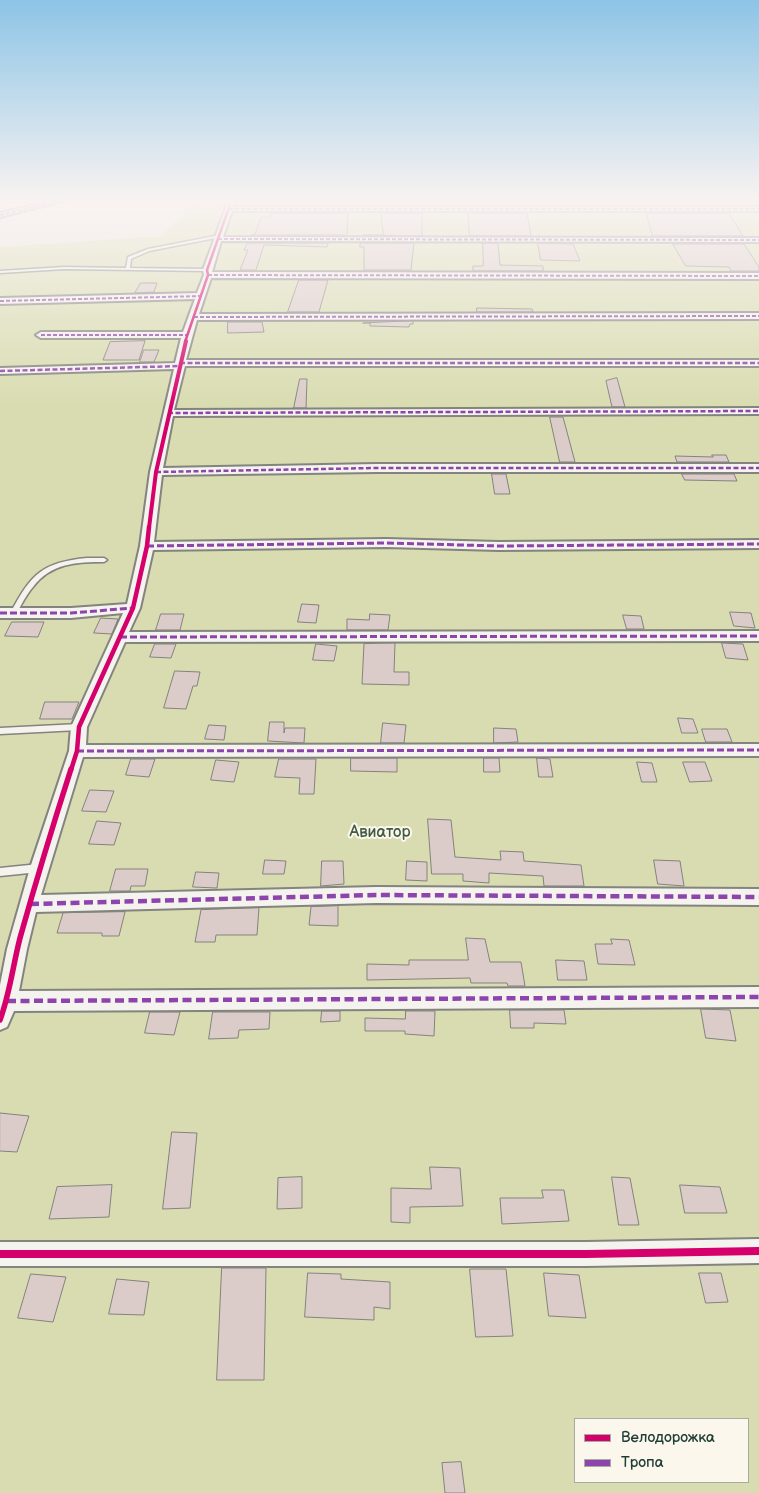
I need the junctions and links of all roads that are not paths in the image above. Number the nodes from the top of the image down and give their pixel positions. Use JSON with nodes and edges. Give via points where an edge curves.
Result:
{"nodes":[{"id":1,"x":53,"y":269,"type":"edge"},
{"id":2,"x":141,"y":269,"type":"edge"},
{"id":3,"x":208,"y":269,"type":"edge"},
{"id":4,"x":0,"y":272,"type":"edge"},
{"id":5,"x":207,"y":272,"type":"junction"},
{"id":6,"x":759,"y":276,"type":"edge"},
{"id":7,"x":202,"y":296,"type":"junction"},
{"id":8,"x":0,"y":301,"type":"edge"},
{"id":9,"x":759,"y":316,"type":"edge"},
{"id":10,"x":194,"y":317,"type":"junction"},
{"id":11,"x":41,"y":335,"type":"dead end"},
{"id":12,"x":187,"y":335,"type":"junction"},
{"id":13,"x":759,"y":363,"type":"edge"},
{"id":14,"x":180,"y":365,"type":"junction"},
{"id":15,"x":0,"y":371,"type":"edge"},
{"id":16,"x":759,"y":411,"type":"edge"},
{"id":17,"x":168,"y":413,"type":"junction"},
{"id":18,"x":759,"y":468,"type":"edge"},
{"id":19,"x":156,"y":472,"type":"junction"},
{"id":20,"x":759,"y":544,"type":"edge"},
{"id":21,"x":147,"y":546,"type":"junction"},
{"id":22,"x":104,"y":560,"type":"dead end"},
{"id":23,"x":133,"y":608,"type":"junction"},
{"id":24,"x":7,"y":612,"type":"edge"},
{"id":25,"x":759,"y":636,"type":"edge"},
{"id":26,"x":120,"y":637,"type":"junction"},
{"id":27,"x":79,"y":727,"type":"junction"},
{"id":28,"x":0,"y":731,"type":"edge"},
{"id":29,"x":759,"y":750,"type":"edge"},
{"id":30,"x":77,"y":751,"type":"junction"},
{"id":31,"x":39,"y":868,"type":"junction"},
{"id":32,"x":0,"y":872,"type":"edge"},
{"id":33,"x":759,"y":898,"type":"edge"},
{"id":34,"x":30,"y":904,"type":"junction"},
{"id":35,"x":759,"y":997,"type":"edge"},
{"id":36,"x":6,"y":1001,"type":"junction"},
{"id":37,"x":0,"y":1020,"type":"edge"},
{"id":38,"x":759,"y":1251,"type":"edge"},
{"id":39,"x":0,"y":1254,"type":"edge"}],
"edges":[{"from":1,"to":4,"type":"lane"},
{"from":2,"to":5,"type":"lane"},
{"from":3,"to":5,"type":"street"},
{"from":5,"to":6,"type":"street"},
{"from":5,"to":7,"type":"street"},
{"from":7,"to":8,"type":"street"},
{"from":7,"to":10,"type":"street"},
{"from":9,"to":10,"type":"street"},
{"from":10,"to":12,"type":"street"},
{"from":11,"to":12,"type":"street"},
{"from":12,"to":14,"type":"street"},
{"from":13,"to":14,"type":"street"},
{"from":14,"to":15,"type":"street"},
{"from":14,"to":17,"type":"street"},
{"from":16,"to":17,"type":"street"},
{"from":17,"to":19,"type":"street"},
{"from":18,"to":19,"type":"street","via":[[376,468]]},
{"from":19,"to":21,"type":"street"},
{"from":20,"to":21,"type":"street"},
{"from":21,"to":23,"type":"street"},
{"from":22,"to":24,"type":"lane","via":[[77,560],[44,569]]},
{"from":23,"to":24,"type":"street","via":[[71,614]]},
{"from":23,"to":26,"type":"street"},
{"from":25,"to":26,"type":"street"},
{"from":26,"to":27,"type":"street"},
{"from":27,"to":28,"type":"lane"},
{"from":27,"to":30,"type":"street"},
{"from":29,"to":30,"type":"street"},
{"from":30,"to":31,"type":"street"},
{"from":31,"to":32,"type":"lane"},
{"from":31,"to":34,"type":"street"},
{"from":33,"to":34,"type":"street","via":[[376,895]]},
{"from":34,"to":36,"type":"street"},
{"from":35,"to":36,"type":"street"},
{"from":36,"to":37,"type":"street"},
{"from":38,"to":39,"type":"street"}]}
